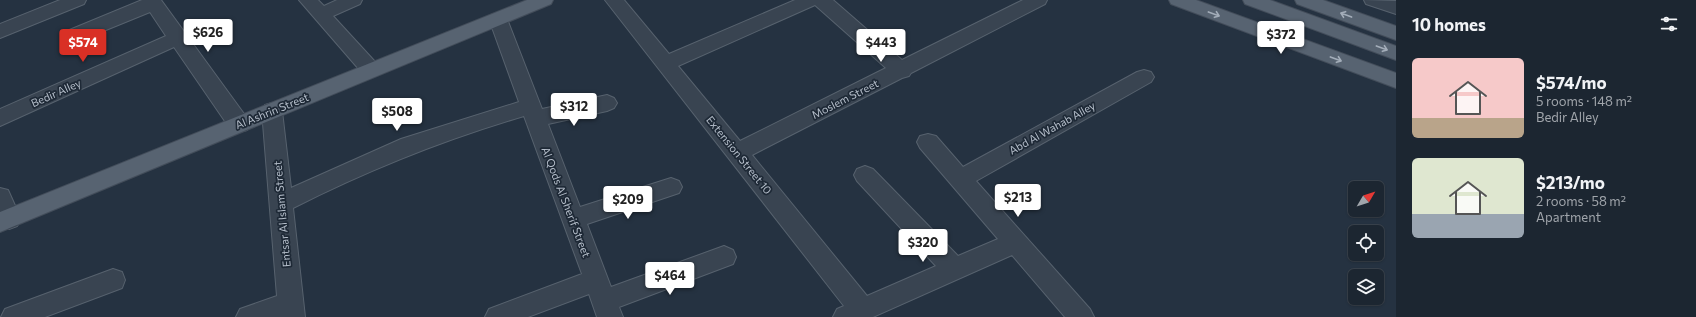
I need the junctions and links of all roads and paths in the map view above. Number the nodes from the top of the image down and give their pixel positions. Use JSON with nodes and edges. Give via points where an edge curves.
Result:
{"nodes":[{"id":1,"x":77,"y":0,"type":"edge"},
{"id":2,"x":353,"y":0,"type":"edge"},
{"id":3,"x":544,"y":0,"type":"edge"},
{"id":4,"x":614,"y":0,"type":"edge"},
{"id":5,"x":811,"y":0,"type":"edge"},
{"id":6,"x":821,"y":0,"type":"edge"},
{"id":7,"x":1038,"y":0,"type":"edge"},
{"id":8,"x":1178,"y":0,"type":"edge"},
{"id":9,"x":1304,"y":0,"type":"edge"},
{"id":10,"x":1373,"y":0,"type":"edge"},
{"id":11,"x":152,"y":2,"type":"edge"},
{"id":12,"x":1259,"y":3,"type":"edge"},
{"id":13,"x":315,"y":7,"type":"edge"},
{"id":14,"x":1396,"y":8,"type":"edge"},
{"id":15,"x":498,"y":19,"type":"junction"},
{"id":16,"x":0,"y":31,"type":"edge"},
{"id":17,"x":1396,"y":33,"type":"edge"},
{"id":18,"x":74,"y":36,"type":"dead end"},
{"id":19,"x":178,"y":38,"type":"junction"},
{"id":20,"x":1396,"y":53,"type":"edge"},
{"id":21,"x":665,"y":64,"type":"junction"},
{"id":22,"x":371,"y":70,"type":"junction"},
{"id":23,"x":902,"y":70,"type":"junction"},
{"id":24,"x":1144,"y":77,"type":"dead end"},
{"id":25,"x":1396,"y":81,"type":"edge"},
{"id":26,"x":606,"y":103,"type":"dead end"},
{"id":27,"x":272,"y":111,"type":"junction"},
{"id":28,"x":532,"y":112,"type":"junction"},
{"id":29,"x":0,"y":118,"type":"edge"},
{"id":30,"x":239,"y":124,"type":"junction"},
{"id":31,"x":928,"y":142,"type":"dead end"},
{"id":32,"x":737,"y":153,"type":"junction"},
{"id":33,"x":865,"y":175,"type":"dead end"},
{"id":34,"x":960,"y":179,"type":"junction"},
{"id":35,"x":671,"y":187,"type":"dead end"},
{"id":36,"x":0,"y":197,"type":"edge"},
{"id":37,"x":281,"y":203,"type":"junction"},
{"id":38,"x":573,"y":219,"type":"junction"},
{"id":39,"x":5,"y":221,"type":"edge"},
{"id":40,"x":1015,"y":242,"type":"junction"},
{"id":41,"x":724,"y":257,"type":"dead end"},
{"id":42,"x":955,"y":269,"type":"junction"},
{"id":43,"x":113,"y":280,"type":"dead end"},
{"id":44,"x":603,"y":299,"type":"edge"},
{"id":45,"x":291,"y":310,"type":"edge"},
{"id":46,"x":855,"y":313,"type":"edge"},
{"id":47,"x":14,"y":317,"type":"edge"},
{"id":48,"x":249,"y":317,"type":"edge"},
{"id":49,"x":498,"y":317,"type":"edge"},
{"id":50,"x":1081,"y":317,"type":"edge"}],
"edges":[{"from":1,"to":16,"type":"street"},
{"from":2,"to":13,"type":"street"},
{"from":3,"to":15,"type":"main road","name":"Al Ashrin Street"},
{"from":4,"to":21,"type":"street","name":"Extension Street 10"},
{"from":5,"to":21,"type":"street"},
{"from":6,"to":23,"type":"street"},
{"from":7,"to":23,"type":"street","name":"Moslem Street"},
{"from":8,"to":25,"type":"main road","one_way":true},
{"from":17,"to":9,"type":"main road","one_way":true},
{"from":10,"to":14,"type":"street"},
{"from":11,"to":18,"type":"street"},
{"from":11,"to":19,"type":"street"},
{"from":12,"to":20,"type":"main road","one_way":true},
{"from":13,"to":22,"type":"street"},
{"from":15,"to":22,"type":"main road","name":"Al Ashrin Street"},
{"from":15,"to":28,"type":"street","name":"Al Qods Al Sherif Street"},
{"from":19,"to":29,"type":"street","name":"Bedir Alley"},
{"from":19,"to":30,"type":"street"},
{"from":21,"to":32,"type":"street","name":"Extension Street 10"},
{"from":22,"to":27,"type":"main road","name":"Al Ashrin Street"},
{"from":23,"to":32,"type":"street","name":"Moslem Street"},
{"from":24,"to":34,"type":"street","name":"Abd Al Wahab Alley"},
{"from":26,"to":28,"type":"street"},
{"from":27,"to":30,"type":"main road","name":"Al Ashrin Street"},
{"from":27,"to":37,"type":"street","name":"Entsar Al Islam Street"},
{"from":28,"to":37,"type":"street","via":[[470,124],[409,145],[346,171]]},
{"from":28,"to":38,"type":"street","name":"Al Qods Al Sherif Street"},
{"from":30,"to":39,"type":"main road","name":"Al Ashrin Street"},
{"from":31,"to":34,"type":"street"},
{"from":32,"to":46,"type":"street","name":"Extension Street 10"},
{"from":33,"to":42,"type":"street"},
{"from":34,"to":40,"type":"street"},
{"from":35,"to":38,"type":"street"},
{"from":36,"to":39,"type":"street"},
{"from":37,"to":45,"type":"street","name":"Entsar Al Islam Street"},
{"from":38,"to":44,"type":"street","name":"Al Qods Al Sherif Street"},
{"from":40,"to":42,"type":"street"},
{"from":40,"to":50,"type":"street"},
{"from":41,"to":44,"type":"street"},
{"from":42,"to":46,"type":"street"},
{"from":43,"to":47,"type":"street"},
{"from":44,"to":49,"type":"street"},
{"from":45,"to":48,"type":"street"}]}
